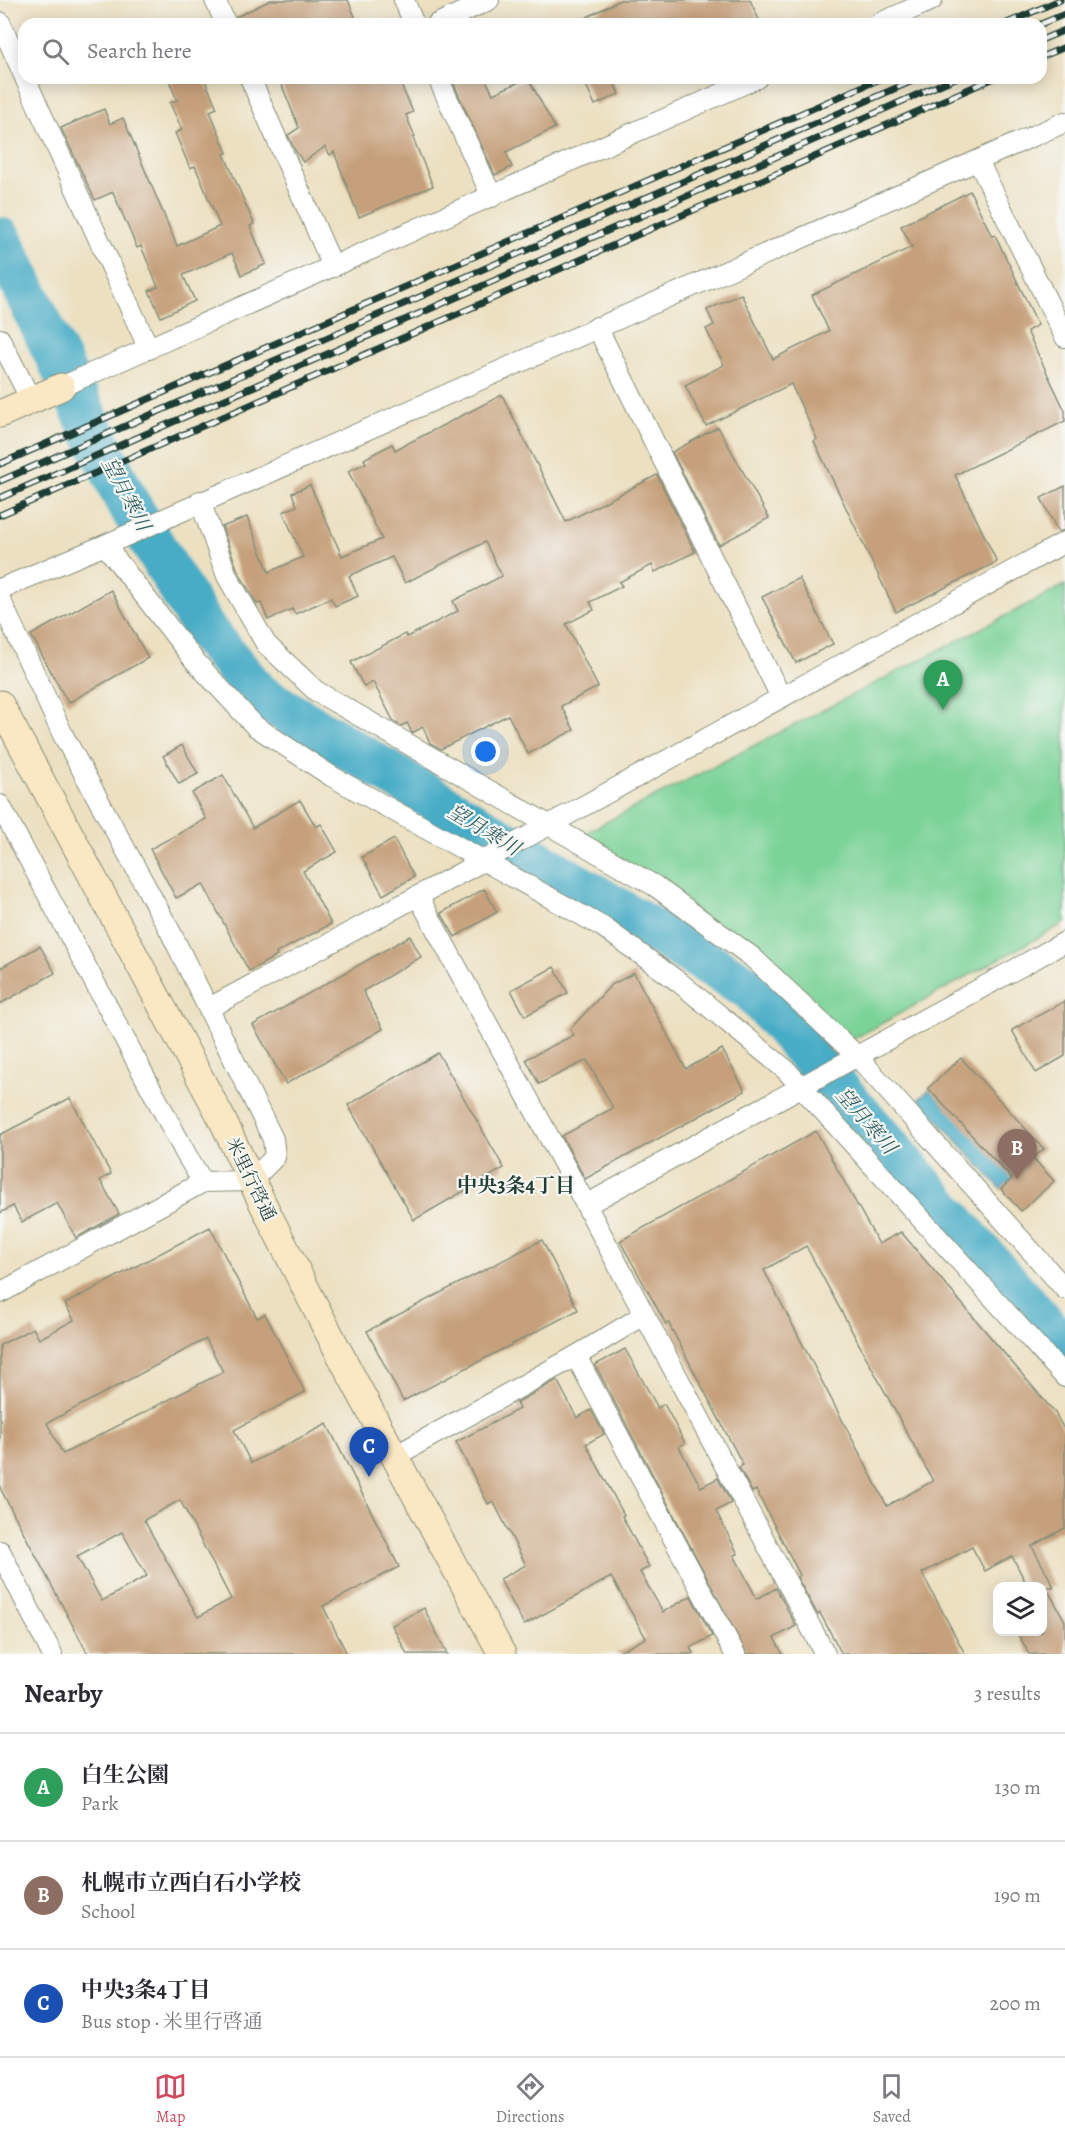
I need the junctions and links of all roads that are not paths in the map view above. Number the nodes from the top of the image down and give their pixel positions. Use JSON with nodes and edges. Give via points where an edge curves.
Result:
{"nodes":[{"id":1,"x":215,"y":0,"type":"edge"},
{"id":2,"x":404,"y":0,"type":"edge"},
{"id":3,"x":489,"y":0,"type":"edge"},
{"id":4,"x":932,"y":0,"type":"edge"},
{"id":5,"x":223,"y":18,"type":"edge"},
{"id":6,"x":412,"y":18,"type":"edge"},
{"id":7,"x":450,"y":18,"type":"edge"},
{"id":8,"x":892,"y":18,"type":"edge"},
{"id":9,"x":0,"y":22,"type":"edge"},
{"id":10,"x":18,"y":61,"type":"edge"},
{"id":11,"x":29,"y":84,"type":"edge"},
{"id":12,"x":253,"y":84,"type":"edge"},
{"id":13,"x":441,"y":84,"type":"edge"},
{"id":14,"x":745,"y":84,"type":"edge"},
{"id":15,"x":1065,"y":122,"type":"edge"},
{"id":16,"x":978,"y":161,"type":"junction"},
{"id":17,"x":492,"y":197,"type":"junction"},
{"id":18,"x":333,"y":267,"type":"junction"},
{"id":19,"x":597,"y":327,"type":"junction"},
{"id":20,"x":1065,"y":337,"type":"edge"},
{"id":21,"x":0,"y":339,"type":"edge"},
{"id":22,"x":149,"y":349,"type":"junction"},
{"id":23,"x":61,"y":387,"type":"joint"},
{"id":24,"x":31,"y":400,"type":"junction"},
{"id":25,"x":0,"y":414,"type":"edge"},
{"id":26,"x":193,"y":505,"type":"junction"},
{"id":27,"x":1065,"y":542,"type":"edge"},
{"id":28,"x":105,"y":544,"type":"junction"},
{"id":29,"x":0,"y":589,"type":"edge"},
{"id":30,"x":0,"y":599,"type":"edge"},
{"id":31,"x":781,"y":698,"type":"junction"},
{"id":32,"x":0,"y":704,"type":"edge"},
{"id":33,"x":0,"y":805,"type":"edge"},
{"id":34,"x":542,"y":829,"type":"junction"},
{"id":35,"x":492,"y":856,"type":"junction"},
{"id":36,"x":418,"y":896,"type":"junction"},
{"id":37,"x":1065,"y":942,"type":"edge"},
{"id":38,"x":209,"y":1008,"type":"junction"},
{"id":39,"x":851,"y":1059,"type":"junction"},
{"id":40,"x":807,"y":1083,"type":"junction"},
{"id":41,"x":251,"y":1181,"type":"junction"},
{"id":42,"x":203,"y":1182,"type":"junction"},
{"id":43,"x":586,"y":1205,"type":"junction"},
{"id":44,"x":1065,"y":1289,"type":"edge"},
{"id":45,"x":0,"y":1293,"type":"edge"},
{"id":46,"x":644,"y":1315,"type":"junction"},
{"id":47,"x":576,"y":1356,"type":"junction"},
{"id":48,"x":1065,"y":1377,"type":"edge"},
{"id":49,"x":395,"y":1456,"type":"junction"},
{"id":50,"x":0,"y":1551,"type":"edge"},
{"id":51,"x":52,"y":1654,"type":"edge"},
{"id":52,"x":502,"y":1654,"type":"edge"},
{"id":53,"x":735,"y":1654,"type":"edge"},
{"id":54,"x":825,"y":1654,"type":"edge"}],
"edges":[{"from":1,"to":5,"type":"street"},
{"from":2,"to":6,"type":"street"},
{"from":3,"to":7,"type":"street"},
{"from":4,"to":8,"type":"street"},
{"from":9,"to":10,"type":"street"},
{"from":11,"to":22,"type":"street"},
{"from":12,"to":18,"type":"street"},
{"from":13,"to":17,"type":"street"},
{"from":14,"to":17,"type":"street"},
{"from":15,"to":16,"type":"street"},
{"from":16,"to":19,"type":"street"},
{"from":16,"to":20,"type":"street"},
{"from":17,"to":18,"type":"street"},
{"from":18,"to":22,"type":"street"},
{"from":19,"to":26,"type":"street"},
{"from":19,"to":31,"type":"street"},
{"from":21,"to":24,"type":"street"},
{"from":22,"to":23,"type":"street"},
{"from":23,"to":24,"type":"street"},
{"from":24,"to":25,"type":"street"},
{"from":26,"to":28,"type":"street"},
{"from":26,"to":34,"type":"street","via":[[266,644],[316,691]]},
{"from":27,"to":31,"type":"street"},
{"from":28,"to":29,"type":"street"},
{"from":28,"to":35,"type":"street","via":[[194,660],[255,726],[331,776]]},
{"from":30,"to":38,"type":"street","via":[[63,735]]},
{"from":31,"to":34,"type":"street"},
{"from":32,"to":41,"type":"street","name":"米里行啓通","via":[[221,1117]]},
{"from":33,"to":42,"type":"street"},
{"from":34,"to":35,"type":"street"},
{"from":34,"to":39,"type":"street","via":[[655,886],[752,957]]},
{"from":35,"to":36,"type":"street"},
{"from":35,"to":40,"type":"street","via":[[603,927]]},
{"from":36,"to":38,"type":"street"},
{"from":36,"to":43,"type":"street"},
{"from":37,"to":39,"type":"street"},
{"from":38,"to":41,"type":"street","via":[[273,1139],[276,1157]]},
{"from":39,"to":40,"type":"street"},
{"from":39,"to":44,"type":"street"},
{"from":40,"to":43,"type":"street"},
{"from":40,"to":48,"type":"street"},
{"from":41,"to":42,"type":"street"},
{"from":41,"to":49,"type":"street","name":"米里行啓通"},
{"from":42,"to":45,"type":"street"},
{"from":43,"to":46,"type":"street"},
{"from":46,"to":47,"type":"street"},
{"from":46,"to":54,"type":"street"},
{"from":47,"to":49,"type":"street"},
{"from":47,"to":53,"type":"street"},
{"from":49,"to":52,"type":"street","name":"米里行啓通"},
{"from":50,"to":51,"type":"street"}]}
